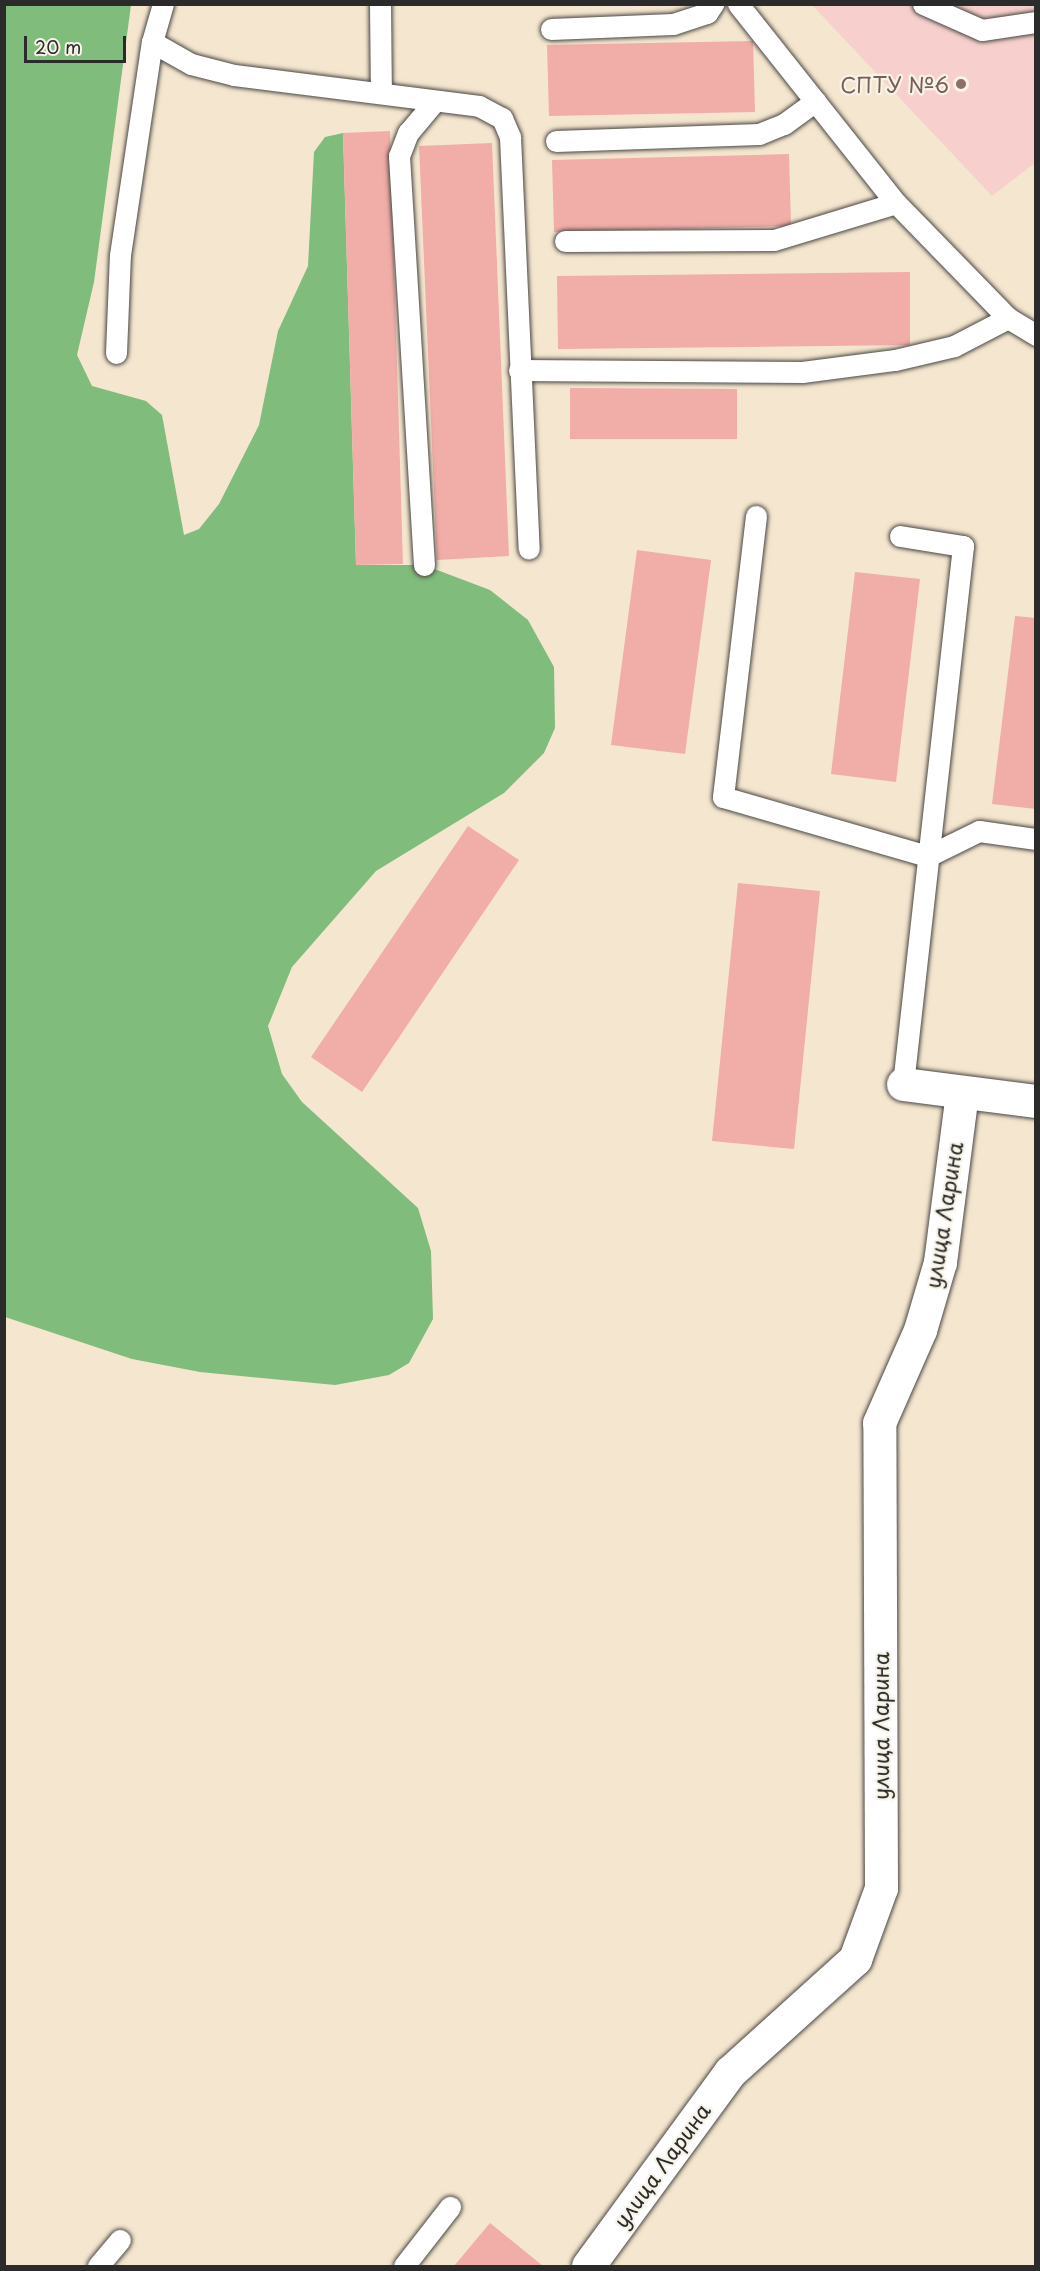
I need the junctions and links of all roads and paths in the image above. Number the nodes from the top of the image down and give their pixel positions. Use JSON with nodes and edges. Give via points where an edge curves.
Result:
{"nodes":[{"id":1,"x":163,"y":4,"type":"edge"},
{"id":2,"x":380,"y":4,"type":"edge"},
{"id":3,"x":714,"y":4,"type":"edge"},
{"id":4,"x":738,"y":4,"type":"edge"},
{"id":5,"x":923,"y":4,"type":"edge"},
{"id":6,"x":1035,"y":22,"type":"edge"},
{"id":7,"x":551,"y":29,"type":"dead end"},
{"id":8,"x":152,"y":42,"type":"junction"},
{"id":9,"x":381,"y":93,"type":"junction"},
{"id":10,"x":816,"y":101,"type":"junction"},
{"id":11,"x":434,"y":102,"type":"junction"},
{"id":12,"x":556,"y":141,"type":"dead end"},
{"id":13,"x":896,"y":203,"type":"junction"},
{"id":14,"x":565,"y":242,"type":"dead end"},
{"id":15,"x":1008,"y":318,"type":"junction"},
{"id":16,"x":1035,"y":335,"type":"edge"},
{"id":17,"x":116,"y":353,"type":"dead end"},
{"id":18,"x":519,"y":370,"type":"junction"},
{"id":19,"x":756,"y":516,"type":"dead end"},
{"id":20,"x":900,"y":537,"type":"dead end"},
{"id":21,"x":529,"y":549,"type":"dead end"},
{"id":22,"x":424,"y":565,"type":"dead end"},
{"id":23,"x":1035,"y":839,"type":"edge"},
{"id":24,"x":928,"y":856,"type":"junction"},
{"id":25,"x":903,"y":1084,"type":"joint"},
{"id":26,"x":962,"y":1092,"type":"junction"},
{"id":27,"x":1035,"y":1101,"type":"edge"},
{"id":28,"x":450,"y":2207,"type":"dead end"},
{"id":29,"x":120,"y":2240,"type":"dead end"},
{"id":30,"x":98,"y":2266,"type":"edge"},
{"id":31,"x":404,"y":2266,"type":"edge"},
{"id":32,"x":588,"y":2266,"type":"edge"}],
"edges":[{"from":1,"to":8,"type":"lane"},
{"from":2,"to":9,"type":"lane"},
{"from":3,"to":7,"type":"lane","via":[[707,13],[673,24]]},
{"from":4,"to":10,"type":"lane"},
{"from":5,"to":6,"type":"lane","via":[[982,30]]},
{"from":8,"to":9,"type":"lane","via":[[191,64],[234,75]]},
{"from":8,"to":17,"type":"lane","via":[[120,255]]},
{"from":9,"to":11,"type":"lane"},
{"from":10,"to":12,"type":"lane","via":[[784,124],[759,134]]},
{"from":10,"to":13,"type":"lane"},
{"from":11,"to":18,"type":"lane","via":[[479,106],[502,118],[510,136]]},
{"from":11,"to":22,"type":"lane","via":[[408,133],[399,156]]},
{"from":13,"to":14,"type":"lane","via":[[774,240]]},
{"from":13,"to":15,"type":"lane"},
{"from":15,"to":16,"type":"lane"},
{"from":15,"to":18,"type":"lane","via":[[954,346],[895,360],[802,372]]},
{"from":18,"to":21,"type":"lane"},
{"from":19,"to":24,"type":"lane","via":[[723,797]]},
{"from":20,"to":24,"type":"lane","via":[[963,546]]},
{"from":23,"to":24,"type":"lane","via":[[979,831]]},
{"from":24,"to":25,"type":"lane"},
{"from":25,"to":26,"type":"street"},
{"from":26,"to":27,"type":"street"},
{"from":26,"to":32,"type":"street","name":"улица Ларина","via":[[940,1262],[920,1330],[879,1423],[881,1888],[855,1959],[730,2072]]},
{"from":28,"to":31,"type":"lane"},
{"from":29,"to":30,"type":"lane"}]}
